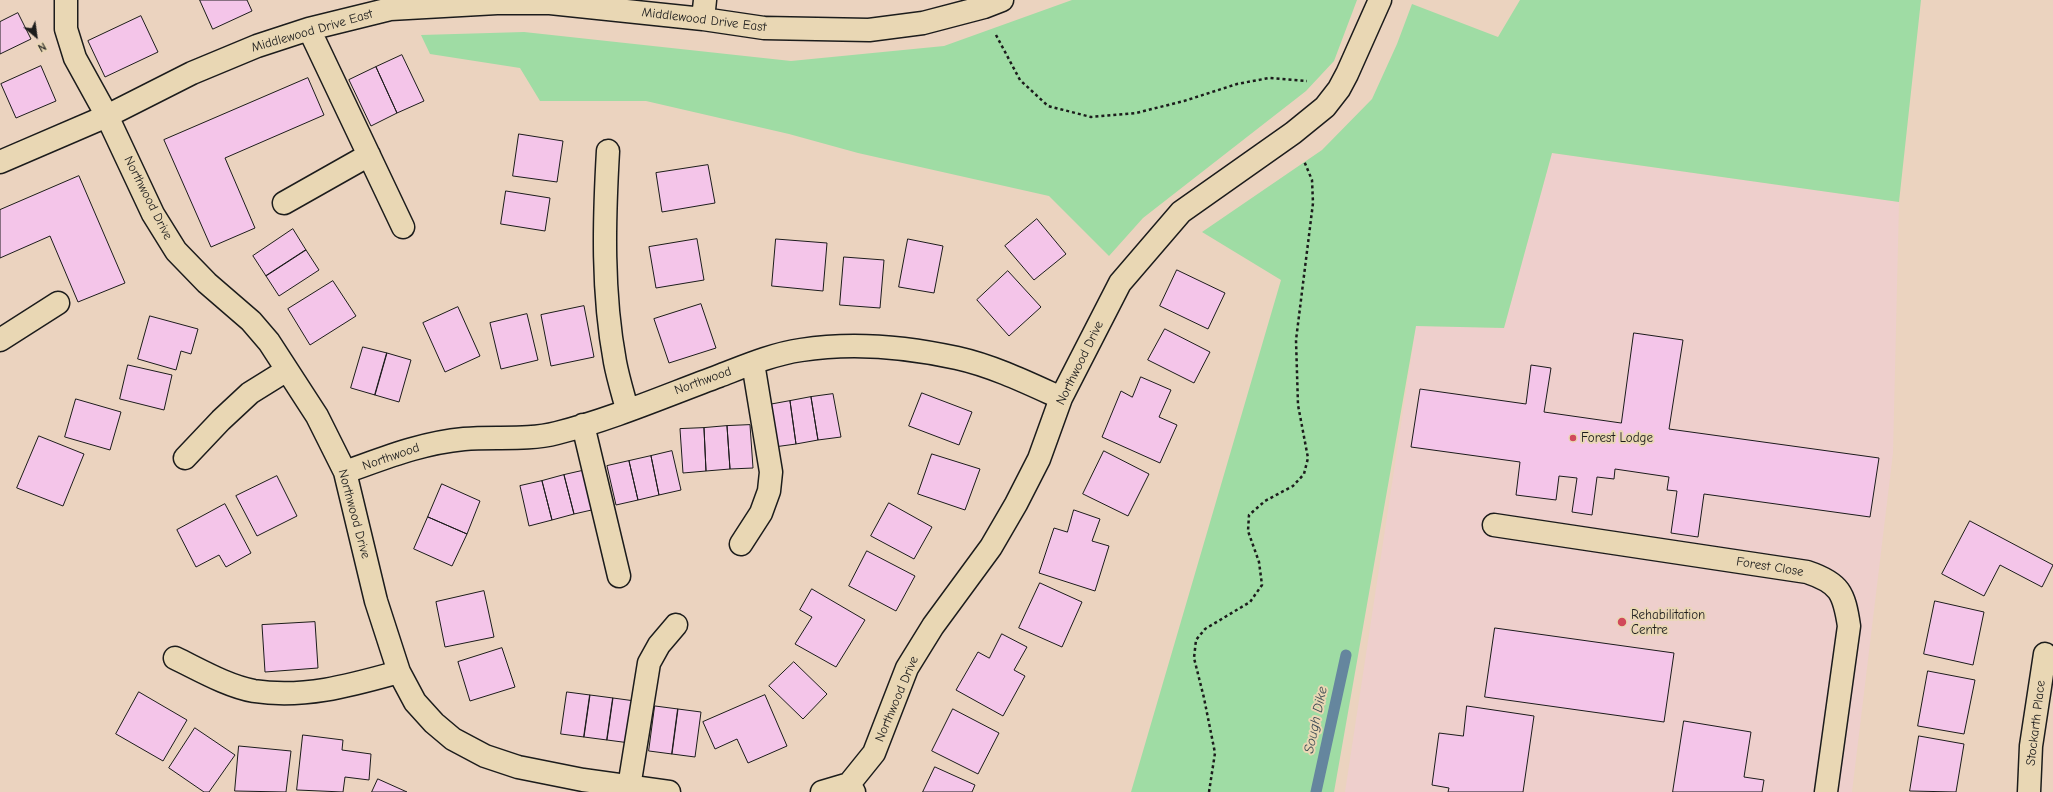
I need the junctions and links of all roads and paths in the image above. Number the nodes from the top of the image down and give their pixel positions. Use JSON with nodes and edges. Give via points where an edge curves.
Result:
{"nodes":[{"id":1,"x":66,"y":0,"type":"edge"},
{"id":2,"x":1380,"y":0,"type":"edge"},
{"id":3,"x":993,"y":4,"type":"edge"},
{"id":4,"x":704,"y":9,"type":"edge"},
{"id":5,"x":309,"y":30,"type":"junction"},
{"id":6,"x":1339,"y":89,"type":"junction"},
{"id":7,"x":107,"y":116,"type":"junction"},
{"id":8,"x":1293,"y":133,"type":"junction"},
{"id":9,"x":608,"y":151,"type":"dead end"},
{"id":10,"x":369,"y":155,"type":"junction"},
{"id":11,"x":0,"y":162,"type":"edge"},
{"id":12,"x":284,"y":203,"type":"dead end"},
{"id":13,"x":403,"y":227,"type":"dead end"},
{"id":14,"x":58,"y":303,"type":"dead end"},
{"id":15,"x":0,"y":340,"type":"edge"},
{"id":16,"x":753,"y":363,"type":"junction"},
{"id":17,"x":287,"y":370,"type":"junction"},
{"id":18,"x":1061,"y":398,"type":"junction"},
{"id":19,"x":627,"y":409,"type":"junction"},
{"id":20,"x":582,"y":425,"type":"junction"},
{"id":21,"x":184,"y":458,"type":"dead end"},
{"id":22,"x":346,"y":472,"type":"junction"},
{"id":23,"x":1494,"y":525,"type":"dead end"},
{"id":24,"x":741,"y":544,"type":"dead end"},
{"id":25,"x":619,"y":576,"type":"dead end"},
{"id":26,"x":676,"y":625,"type":"dead end"},
{"id":27,"x":2045,"y":654,"type":"dead end"},
{"id":28,"x":175,"y":658,"type":"dead end"},
{"id":29,"x":399,"y":672,"type":"junction"},
{"id":30,"x":629,"y":787,"type":"junction"},
{"id":31,"x":851,"y":788,"type":"edge"},
{"id":32,"x":669,"y":792,"type":"edge"},
{"id":33,"x":822,"y":792,"type":"edge"},
{"id":34,"x":1209,"y":792,"type":"edge"},
{"id":35,"x":1826,"y":792,"type":"edge"},
{"id":36,"x":2029,"y":792,"type":"edge"}],
"edges":[{"from":1,"to":7,"type":"street","name":"Northwood Drive","via":[[66,29],[75,58]]},
{"from":2,"to":6,"type":"street","name":"Northwood Drive"},
{"from":3,"to":4,"type":"street","name":"Middlewood Drive East","via":[[923,23],[869,30],[764,28]]},
{"from":3,"to":6,"type":"path","via":[[1002,48],[1020,80],[1048,106],[1091,118],[1136,113],[1237,84],[1270,78],[1298,79]]},
{"from":4,"to":5,"type":"street","name":"Middlewood Drive East","via":[[497,3],[390,9]]},
{"from":5,"to":7,"type":"street","name":"Middlewood Drive East","via":[[257,46],[192,73]]},
{"from":5,"to":10,"type":"street"},
{"from":6,"to":8,"type":"street","name":"Northwood Drive","via":[[1325,107]]},
{"from":7,"to":11,"type":"street","name":"Middlewood Drive East"},
{"from":7,"to":17,"type":"street","name":"Northwood Drive","via":[[152,214],[176,251],[207,283],[251,321],[269,342]]},
{"from":8,"to":18,"type":"street","name":"Northwood Drive","via":[[1181,212],[1120,283]]},
{"from":8,"to":34,"type":"path","via":[[1312,180],[1314,203],[1296,340],[1298,404],[1308,458],[1304,474],[1293,486],[1265,501],[1249,514],[1248,531],[1259,562],[1262,585],[1250,602],[1205,629],[1196,640],[1194,658],[1215,753]]},
{"from":9,"to":19,"type":"street","via":[[604,211],[607,309],[615,363]]},
{"from":10,"to":12,"type":"street"},
{"from":10,"to":13,"type":"street"},
{"from":14,"to":15,"type":"street"},
{"from":16,"to":18,"type":"street","name":"Northwood","via":[[800,350],[857,347],[907,350],[958,358],[1022,380]]},
{"from":16,"to":19,"type":"street","name":"Northwood"},
{"from":16,"to":24,"type":"street","via":[[771,472],[769,491],[761,513]]},
{"from":17,"to":21,"type":"street","via":[[250,393]]},
{"from":17,"to":22,"type":"street","name":"Northwood Drive","via":[[317,416]]},
{"from":18,"to":31,"type":"street","name":"Northwood Drive","via":[[1039,459],[1016,504],[991,547],[933,626],[907,668],[874,753]]},
{"from":19,"to":20,"type":"street","name":"Northwood"},
{"from":20,"to":22,"type":"street","name":"Northwood","via":[[554,434],[464,439],[417,446]]},
{"from":20,"to":25,"type":"street"},
{"from":22,"to":29,"type":"street","name":"Northwood Drive","via":[[376,601]]},
{"from":23,"to":35,"type":"street","name":"Forest Close","via":[[1807,572],[1826,578],[1837,588],[1846,604],[1850,626]]},
{"from":26,"to":30,"type":"street","via":[[659,645],[649,663]]},
{"from":27,"to":36,"type":"street","name":"Stockarth Place","via":[[2031,746]]},
{"from":28,"to":29,"type":"street","via":[[224,681],[254,691],[297,694],[351,685]]},
{"from":29,"to":30,"type":"street","name":"Northwood Drive","via":[[415,702],[434,723],[453,739],[484,756],[518,767]]},
{"from":30,"to":32,"type":"street","name":"Northwood Drive"},
{"from":31,"to":33,"type":"street","name":"Northwood Drive"}]}
